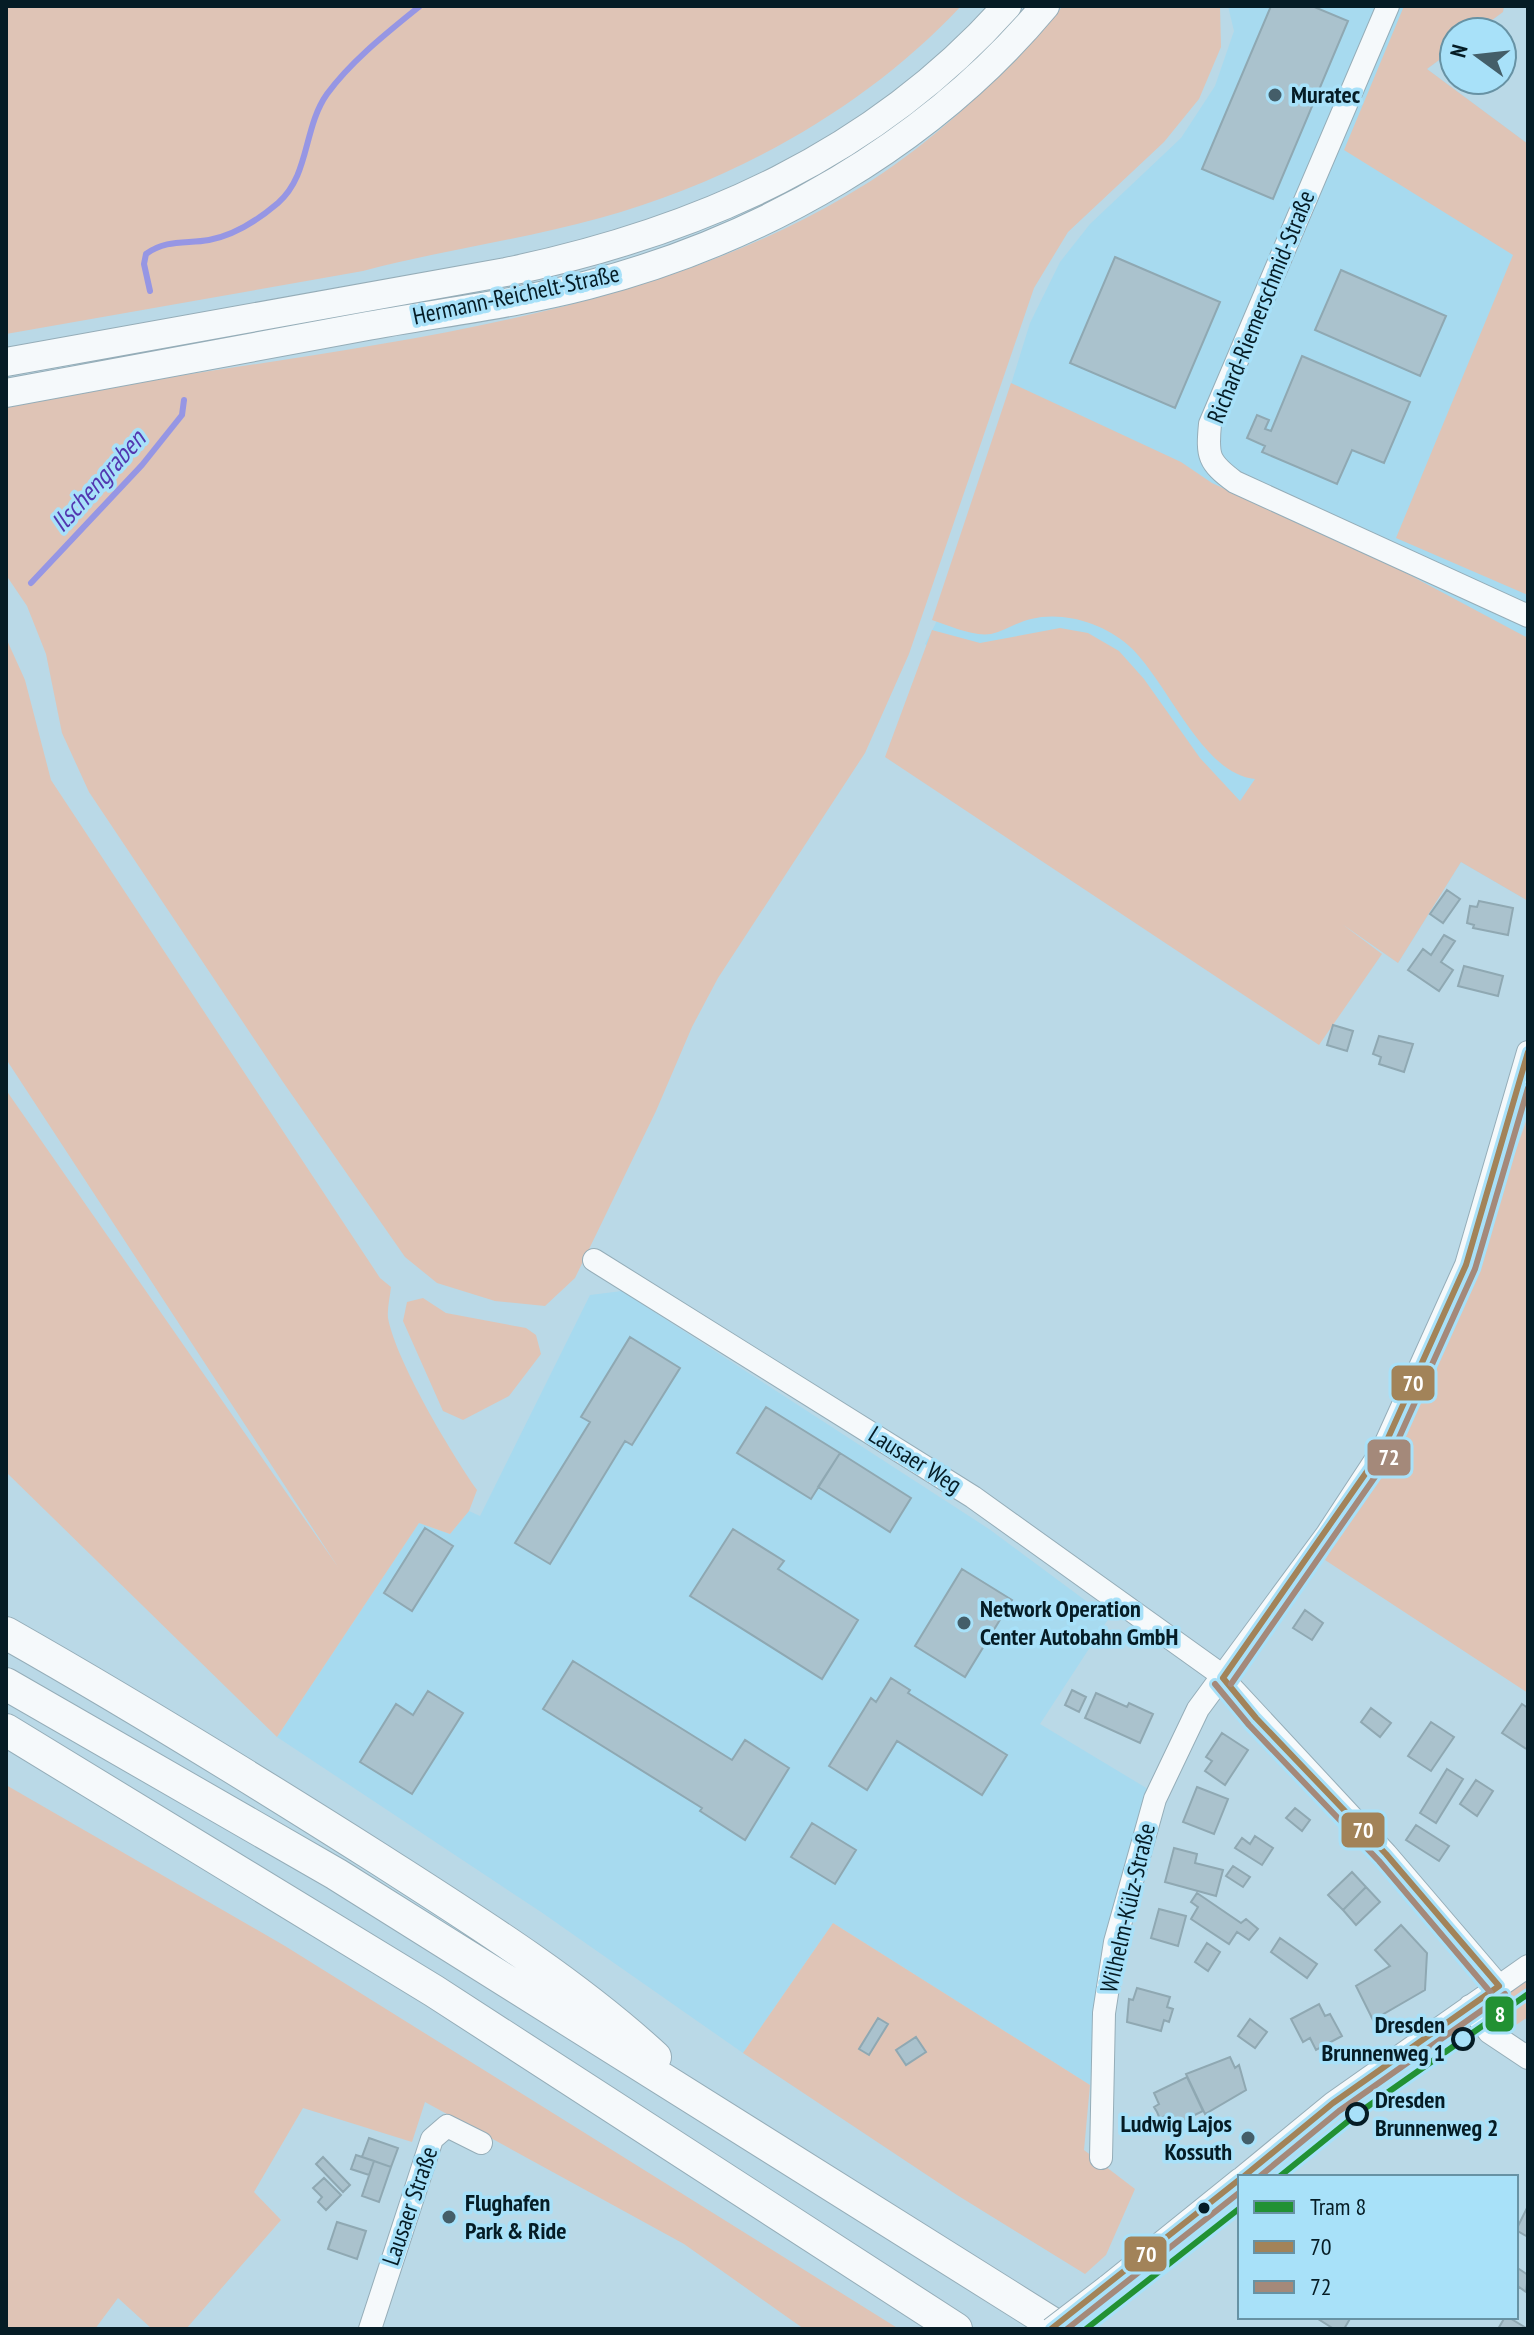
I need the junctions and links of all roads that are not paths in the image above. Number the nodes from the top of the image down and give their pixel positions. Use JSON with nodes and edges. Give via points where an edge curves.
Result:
{"nodes":[{"id":1,"x":1007,"y":6,"type":"edge"},
{"id":2,"x":1045,"y":6,"type":"edge"},
{"id":3,"x":1388,"y":6,"type":"edge"},
{"id":4,"x":6,"y":362,"type":"edge"},
{"id":5,"x":6,"y":393,"type":"edge"},
{"id":6,"x":1528,"y":616,"type":"edge"},
{"id":7,"x":1528,"y":1052,"type":"edge"},
{"id":8,"x":594,"y":1260,"type":"dead end"},
{"id":9,"x":6,"y":1633,"type":"edge"},
{"id":10,"x":1223,"y":1678,"type":"junction"},
{"id":11,"x":6,"y":1684,"type":"edge"},
{"id":12,"x":6,"y":1730,"type":"edge"},
{"id":13,"x":1528,"y":1966,"type":"edge"},
{"id":14,"x":1499,"y":1986,"type":"junction"},
{"id":15,"x":1470,"y":2006,"type":"junction"},
{"id":16,"x":1528,"y":2058,"type":"edge"},
{"id":17,"x":706,"y":2104,"type":"junction"},
{"id":18,"x":481,"y":2143,"type":"dead end"},
{"id":19,"x":1101,"y":2158,"type":"dead end"},
{"id":20,"x":1246,"y":2175,"type":"edge"},
{"id":21,"x":1238,"y":2181,"type":"edge"},
{"id":22,"x":370,"y":2329,"type":"edge"},
{"id":23,"x":956,"y":2329,"type":"edge"},
{"id":24,"x":1051,"y":2329,"type":"edge"},
{"id":25,"x":1061,"y":2329,"type":"edge"}],
"edges":[{"from":1,"to":4,"type":"main road","name":"Hermann-Reichelt-Straße","via":[[910,96],[854,136],[763,189],[669,230],[506,272]]},
{"from":2,"to":5,"type":"main road","name":"Hermann-Reichelt-Straße","via":[[929,119],[822,191],[727,239],[588,285]]},
{"from":3,"to":6,"type":"street","name":"Richard-Riemerschmid-Straße","via":[[1210,424],[1207,453],[1235,482]]},
{"from":7,"to":10,"type":"street","name":"Wilhelm-Külz-Straße","via":[[1466,1265],[1384,1447]]},
{"from":8,"to":10,"type":"street","name":"Lausaer Weg","via":[[973,1497]]},
{"from":9,"to":17,"type":"highway","via":[[175,1729],[461,1912],[610,2017]]},
{"from":10,"to":14,"type":"street","name":"Lausaer Weg"},
{"from":10,"to":19,"type":"street","name":"Wilhelm-Külz-Straße","via":[[1198,1709],[1170,1763],[1144,1833],[1119,1929],[1104,2013]]},
{"from":11,"to":17,"type":"highway","via":[[336,1874]]},
{"from":12,"to":23,"type":"highway","via":[[434,1991]]},
{"from":13,"to":14,"type":"street"},
{"from":14,"to":15,"type":"street"},
{"from":15,"to":16,"type":"street","via":[[1489,2032]]},
{"from":15,"to":20,"type":"street","via":[[1333,2103]]},
{"from":17,"to":25,"type":"highway"},
{"from":18,"to":22,"type":"street","name":"Lausaer Straße","via":[[447,2126],[432,2139]]},
{"from":21,"to":24,"type":"street","bridge":true}]}
